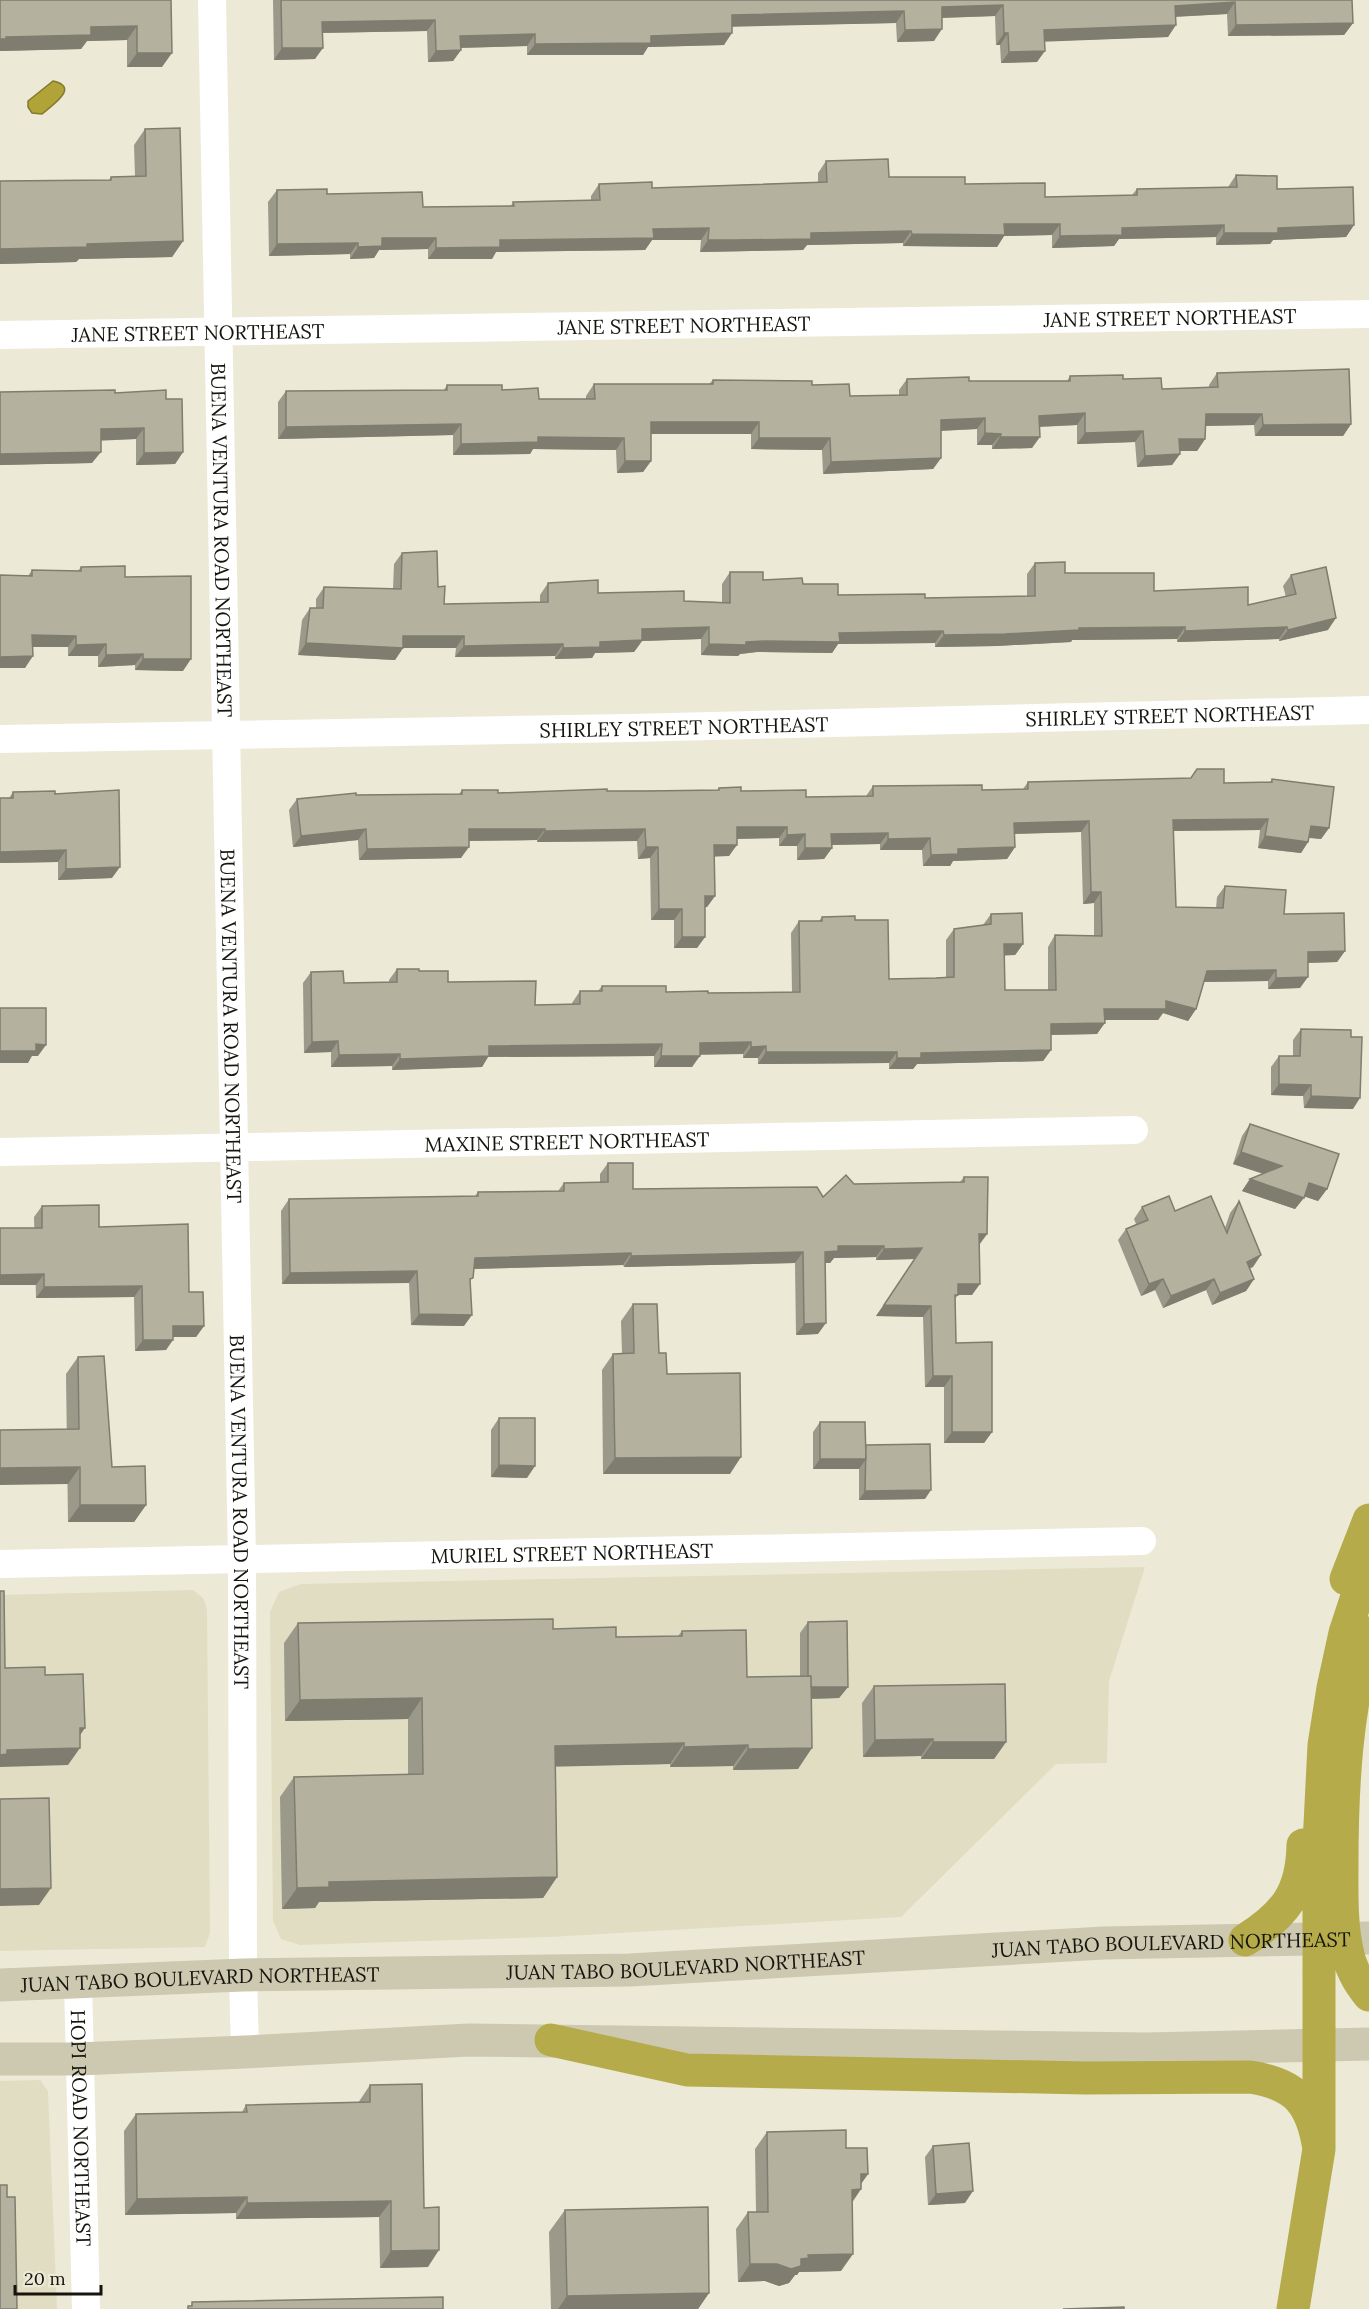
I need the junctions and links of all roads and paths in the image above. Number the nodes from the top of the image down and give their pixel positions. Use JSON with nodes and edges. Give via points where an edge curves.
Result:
{"nodes":[{"id":1,"x":212,"y":0,"type":"edge"},
{"id":2,"x":1369,"y":314,"type":"edge"},
{"id":3,"x":218,"y":331,"type":"junction"},
{"id":4,"x":0,"y":335,"type":"edge"},
{"id":5,"x":1369,"y":710,"type":"edge"},
{"id":6,"x":227,"y":735,"type":"junction"},
{"id":7,"x":0,"y":740,"type":"edge"},
{"id":8,"x":1134,"y":1130,"type":"dead end"},
{"id":9,"x":234,"y":1148,"type":"junction"},
{"id":10,"x":0,"y":1152,"type":"edge"},
{"id":11,"x":1369,"y":1520,"type":"edge"},
{"id":12,"x":1143,"y":1541,"type":"dead end"},
{"id":13,"x":243,"y":1559,"type":"junction"},
{"id":14,"x":1369,"y":1560,"type":"edge"},
{"id":15,"x":0,"y":1564,"type":"edge"},
{"id":16,"x":1369,"y":1633,"type":"edge"},
{"id":17,"x":1345,"y":1938,"type":"edge"},
{"id":18,"x":1245,"y":1940,"type":"junction"},
{"id":19,"x":243,"y":1975,"type":"junction"},
{"id":20,"x":78,"y":1982,"type":"junction"},
{"id":21,"x":0,"y":1985,"type":"edge"},
{"id":22,"x":1369,"y":1995,"type":"edge"},
{"id":23,"x":551,"y":2040,"type":"junction"},
{"id":24,"x":1369,"y":2044,"type":"edge"},
{"id":25,"x":1320,"y":2045,"type":"junction"},
{"id":26,"x":245,"y":2052,"type":"junction"},
{"id":27,"x":0,"y":2059,"type":"edge"},
{"id":28,"x":78,"y":2059,"type":"junction"},
{"id":29,"x":1319,"y":2149,"type":"junction"},
{"id":30,"x":86,"y":2309,"type":"edge"},
{"id":31,"x":1293,"y":2309,"type":"edge"}],
"edges":[{"from":1,"to":3,"type":"street","name":"BUENA VENTURA ROAD NORTHEAST"},
{"from":2,"to":3,"type":"street","name":"JANE STREET NORTHEAST"},
{"from":3,"to":4,"type":"street","name":"JANE STREET NORTHEAST"},
{"from":3,"to":6,"type":"street","name":"BUENA VENTURA ROAD NORTHEAST"},
{"from":5,"to":6,"type":"street","name":"SHIRLEY STREET NORTHEAST"},
{"from":6,"to":7,"type":"street","name":"SHIRLEY STREET NORTHEAST"},
{"from":6,"to":9,"type":"street","name":"BUENA VENTURA ROAD NORTHEAST"},
{"from":8,"to":9,"type":"street","name":"MAXINE STREET NORTHEAST"},
{"from":9,"to":10,"type":"street","name":"MAXINE STREET NORTHEAST"},
{"from":9,"to":13,"type":"street","name":"BUENA VENTURA ROAD NORTHEAST"},
{"from":11,"to":18,"type":"highway","via":[[1336,1606],[1316,1689],[1305,1777],[1300,1879],[1280,1915]]},
{"from":12,"to":13,"type":"street","name":"MURIEL STREET NORTHEAST"},
{"from":13,"to":15,"type":"street","name":"MURIEL STREET NORTHEAST"},
{"from":13,"to":19,"type":"street","name":"BUENA VENTURA ROAD NORTHEAST"},
{"from":14,"to":17,"type":"highway","via":[[1345,1633],[1325,1736],[1320,1807]]},
{"from":16,"to":17,"type":"highway","via":[[1354,1695],[1346,1758],[1342,1834]]},
{"from":17,"to":18,"type":"main road","name":"JUAN TABO BOULEVARD NORTHEAST"},
{"from":17,"to":22,"type":"highway","via":[[1351,1965]]},
{"from":17,"to":25,"type":"highway"},
{"from":18,"to":19,"type":"main road","name":"JUAN TABO BOULEVARD NORTHEAST","via":[[1074,1944],[630,1970]]},
{"from":19,"to":20,"type":"main road","name":"JUAN TABO BOULEVARD NORTHEAST"},
{"from":19,"to":26,"type":"street","name":"BUENA VENTURA ROAD NORTHEAST"},
{"from":20,"to":21,"type":"main road","name":"JUAN TABO BOULEVARD NORTHEAST"},
{"from":20,"to":28,"type":"street","name":"HOPI ROAD NORTHEAST"},
{"from":23,"to":25,"type":"main road","via":[[1146,2049]]},
{"from":23,"to":26,"type":"main road","via":[[469,2040]]},
{"from":23,"to":29,"type":"highway","via":[[687,2070],[1086,2078],[1250,2077],[1275,2082],[1296,2095],[1310,2113]]},
{"from":24,"to":25,"type":"main road"},
{"from":25,"to":29,"type":"highway"},
{"from":26,"to":28,"type":"main road"},
{"from":27,"to":28,"type":"main road"},
{"from":28,"to":30,"type":"street","name":"HOPI ROAD NORTHEAST"},
{"from":29,"to":31,"type":"highway"}]}
